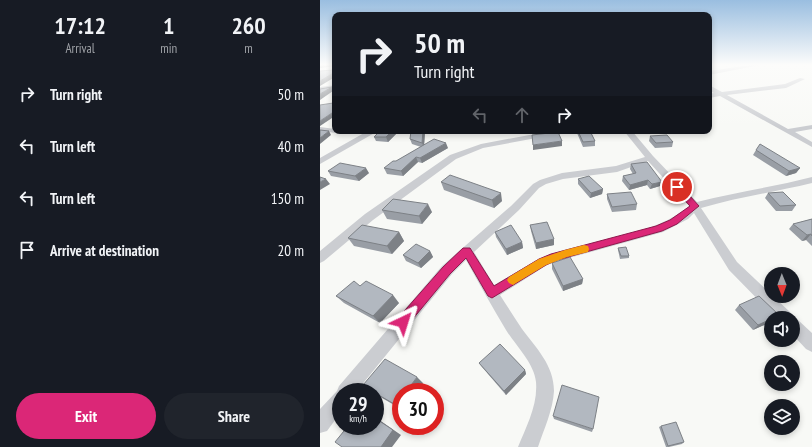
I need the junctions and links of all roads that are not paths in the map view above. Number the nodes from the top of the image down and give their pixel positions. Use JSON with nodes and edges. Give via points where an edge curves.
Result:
{"nodes":[{"id":1,"x":786,"y":86,"type":"edge"},
{"id":2,"x":332,"y":87,"type":"edge"},
{"id":3,"x":320,"y":89,"type":"edge"},
{"id":4,"x":712,"y":89,"type":"edge"},
{"id":5,"x":719,"y":93,"type":"junction"},
{"id":6,"x":712,"y":95,"type":"edge"},
{"id":7,"x":812,"y":127,"type":"edge"},
{"id":8,"x":320,"y":129,"type":"edge"},
{"id":9,"x":332,"y":130,"type":"edge"},
{"id":10,"x":788,"y":131,"type":"junction"},
{"id":11,"x":369,"y":134,"type":"edge"},
{"id":12,"x":547,"y":134,"type":"edge"},
{"id":13,"x":630,"y":134,"type":"edge"},
{"id":14,"x":812,"y":145,"type":"edge"},
{"id":15,"x":650,"y":158,"type":"junction"},
{"id":16,"x":320,"y":161,"type":"edge"},
{"id":17,"x":812,"y":180,"type":"edge"},
{"id":18,"x":695,"y":206,"type":"junction"},
{"id":19,"x":467,"y":250,"type":"junction"},
{"id":20,"x":320,"y":258,"type":"edge"},
{"id":21,"x":492,"y":293,"type":"junction"},
{"id":22,"x":779,"y":311,"type":"edge"},
{"id":23,"x":800,"y":332,"type":"edge"},
{"id":24,"x":812,"y":344,"type":"edge"},
{"id":25,"x":353,"y":383,"type":"edge"},
{"id":26,"x":332,"y":409,"type":"edge"},
{"id":27,"x":320,"y":424,"type":"edge"},
{"id":28,"x":528,"y":447,"type":"edge"}],
"edges":[{"from":1,"to":5,"type":"street"},
{"from":2,"to":3,"type":"street"},
{"from":4,"to":5,"type":"street"},
{"from":5,"to":6,"type":"street"},
{"from":5,"to":10,"type":"street"},
{"from":7,"to":10,"type":"street"},
{"from":8,"to":9,"type":"street"},
{"from":10,"to":14,"type":"street"},
{"from":11,"to":16,"type":"street"},
{"from":12,"to":20,"type":"street","via":[[481,146],[453,157],[369,217]]},
{"from":13,"to":15,"type":"street"},
{"from":15,"to":18,"type":"street"},
{"from":15,"to":19,"type":"street","via":[[617,169],[562,176],[543,182]]},
{"from":17,"to":18,"type":"street"},
{"from":18,"to":21,"type":"street","via":[[674,222],[659,229],[543,262]]},
{"from":18,"to":22,"type":"street","via":[[733,266]]},
{"from":19,"to":21,"type":"street"},
{"from":19,"to":25,"type":"street","via":[[447,270]]},
{"from":21,"to":28,"type":"street","via":[[518,336],[536,356],[543,369],[546,384],[544,400]]},
{"from":23,"to":24,"type":"street"},
{"from":26,"to":27,"type":"street"}]}
